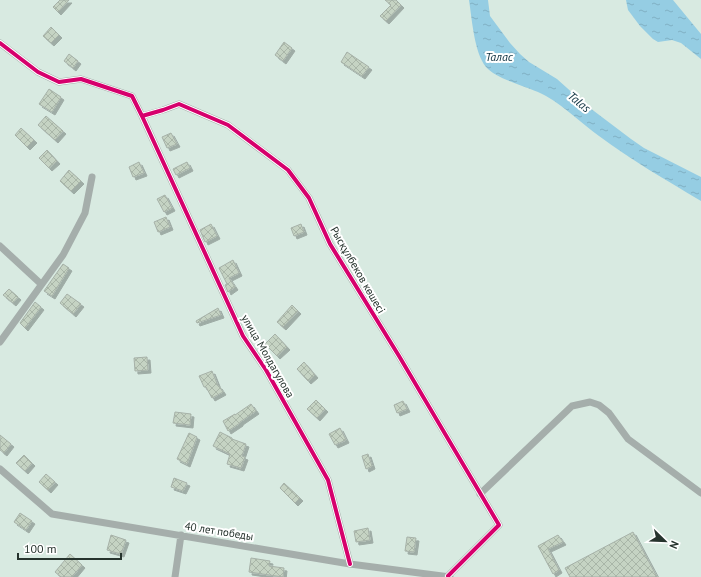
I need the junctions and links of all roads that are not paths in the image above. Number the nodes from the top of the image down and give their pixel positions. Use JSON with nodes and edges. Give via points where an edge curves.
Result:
{"nodes":[{"id":1,"x":0,"y":43,"type":"edge"},
{"id":2,"x":142,"y":116,"type":"junction"},
{"id":3,"x":92,"y":177,"type":"dead end"},
{"id":4,"x":0,"y":246,"type":"edge"},
{"id":5,"x":41,"y":284,"type":"junction"},
{"id":6,"x":0,"y":342,"type":"edge"},
{"id":7,"x":0,"y":469,"type":"edge"},
{"id":8,"x":701,"y":493,"type":"edge"},
{"id":9,"x":480,"y":494,"type":"junction"},
{"id":10,"x":181,"y":536,"type":"junction"},
{"id":11,"x":350,"y":564,"type":"junction"},
{"id":12,"x":175,"y":577,"type":"edge"},
{"id":13,"x":449,"y":577,"type":"edge"}],
"edges":[{"from":1,"to":2,"type":"street","via":[[38,72],[59,82],[82,79],[132,96]]},
{"from":2,"to":9,"type":"street","name":"Рысқұлбеков көшесі","via":[[179,104],[228,125],[288,170],[309,198],[330,244]]},
{"from":2,"to":11,"type":"street","name":"улица Молдагулова","via":[[243,336],[266,370],[328,480]]},
{"from":3,"to":5,"type":"street","via":[[85,213],[63,255]]},
{"from":4,"to":5,"type":"street"},
{"from":5,"to":6,"type":"street"},
{"from":7,"to":10,"type":"street","name":"40 лет победы","via":[[52,514]]},
{"from":8,"to":9,"type":"street","via":[[628,439],[609,413],[590,402],[572,406]]},
{"from":9,"to":13,"type":"street","name":"Рысқұлбеков көшесі","via":[[498,525]]},
{"from":10,"to":11,"type":"street","name":"40 лет победы"},
{"from":10,"to":12,"type":"street"},
{"from":11,"to":13,"type":"street","name":"40 лет победы"}]}
